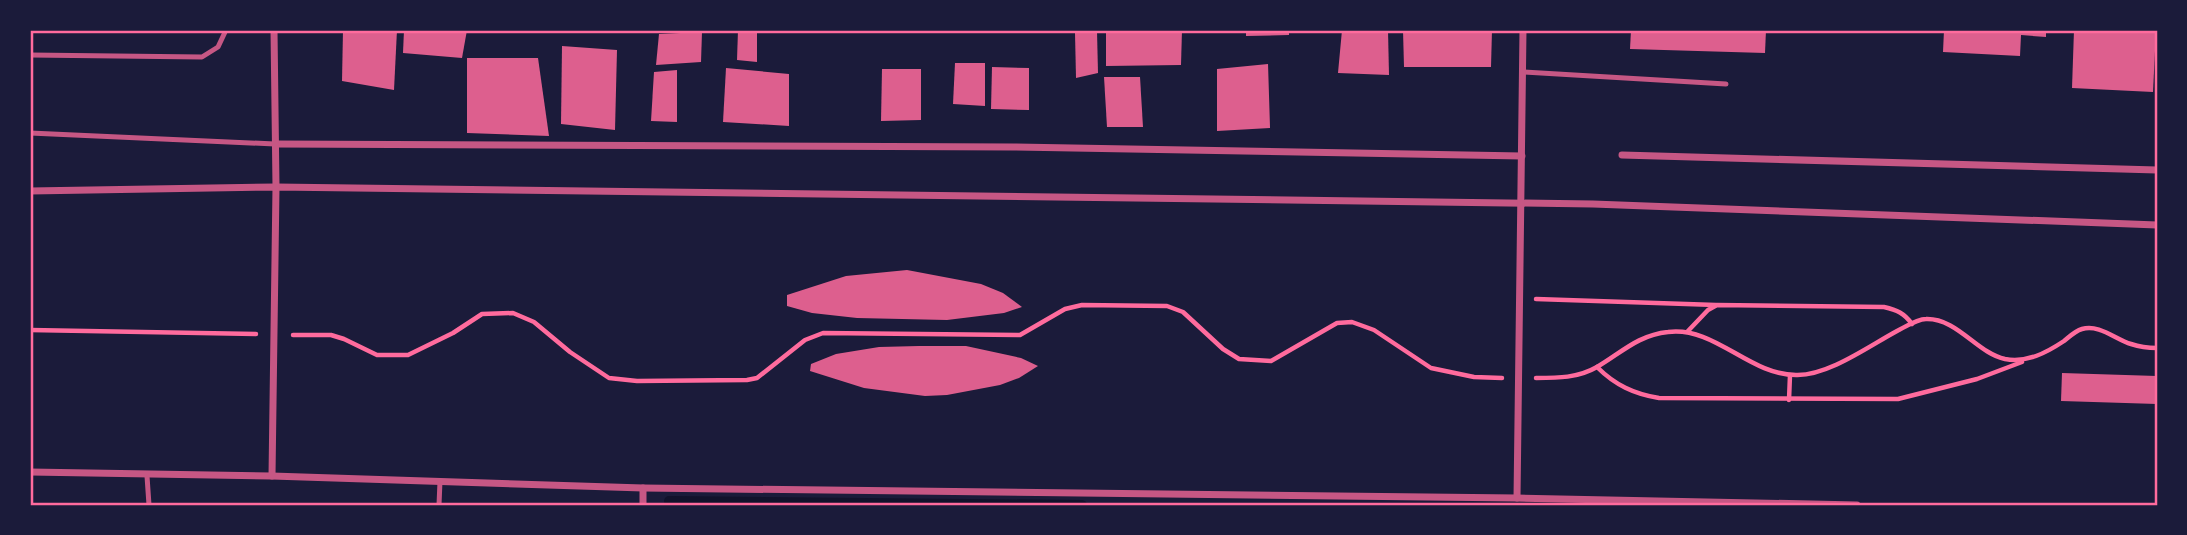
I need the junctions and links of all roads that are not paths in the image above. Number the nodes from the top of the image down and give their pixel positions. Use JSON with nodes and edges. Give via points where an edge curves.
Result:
{"nodes":[{"id":1,"x":226,"y":30,"type":"edge"},
{"id":2,"x":274,"y":30,"type":"edge"},
{"id":3,"x":1523,"y":30,"type":"edge"},
{"id":4,"x":30,"y":55,"type":"edge"},
{"id":5,"x":1522,"y":72,"type":"junction"},
{"id":6,"x":1726,"y":84,"type":"dead end"},
{"id":7,"x":30,"y":133,"type":"edge"},
{"id":8,"x":275,"y":144,"type":"junction"},
{"id":9,"x":1622,"y":155,"type":"dead end"},
{"id":10,"x":1522,"y":156,"type":"junction"},
{"id":11,"x":2157,"y":170,"type":"edge"},
{"id":12,"x":276,"y":187,"type":"junction"},
{"id":13,"x":30,"y":191,"type":"edge"},
{"id":14,"x":1521,"y":203,"type":"junction"},
{"id":15,"x":2157,"y":225,"type":"edge"},
{"id":16,"x":30,"y":472,"type":"edge"},
{"id":17,"x":147,"y":475,"type":"junction"},
{"id":18,"x":272,"y":476,"type":"junction"},
{"id":19,"x":440,"y":481,"type":"junction"},
{"id":20,"x":643,"y":488,"type":"junction"},
{"id":21,"x":1517,"y":498,"type":"junction"},
{"id":22,"x":1782,"y":504,"type":"edge"},
{"id":23,"x":149,"y":505,"type":"edge"},
{"id":24,"x":439,"y":505,"type":"edge"},
{"id":25,"x":643,"y":505,"type":"edge"},
{"id":26,"x":1857,"y":505,"type":"edge"}],
"edges":[{"from":1,"to":4,"type":"lane","via":[[218,47],[202,57]]},
{"from":2,"to":8,"type":"street"},
{"from":3,"to":5,"type":"street"},
{"from":5,"to":6,"type":"lane"},
{"from":5,"to":10,"type":"street"},
{"from":7,"to":8,"type":"lane"},
{"from":8,"to":10,"type":"street","via":[[1014,147]]},
{"from":8,"to":12,"type":"street"},
{"from":9,"to":11,"type":"street"},
{"from":10,"to":14,"type":"street"},
{"from":12,"to":13,"type":"street"},
{"from":12,"to":14,"type":"street"},
{"from":12,"to":18,"type":"street"},
{"from":14,"to":15,"type":"street"},
{"from":14,"to":21,"type":"street"},
{"from":16,"to":17,"type":"street"},
{"from":17,"to":18,"type":"street"},
{"from":17,"to":23,"type":"lane"},
{"from":18,"to":19,"type":"street"},
{"from":19,"to":20,"type":"street"},
{"from":19,"to":24,"type":"lane"},
{"from":20,"to":21,"type":"street"},
{"from":20,"to":25,"type":"street"},
{"from":21,"to":22,"type":"street"},
{"from":22,"to":26,"type":"street"}]}
